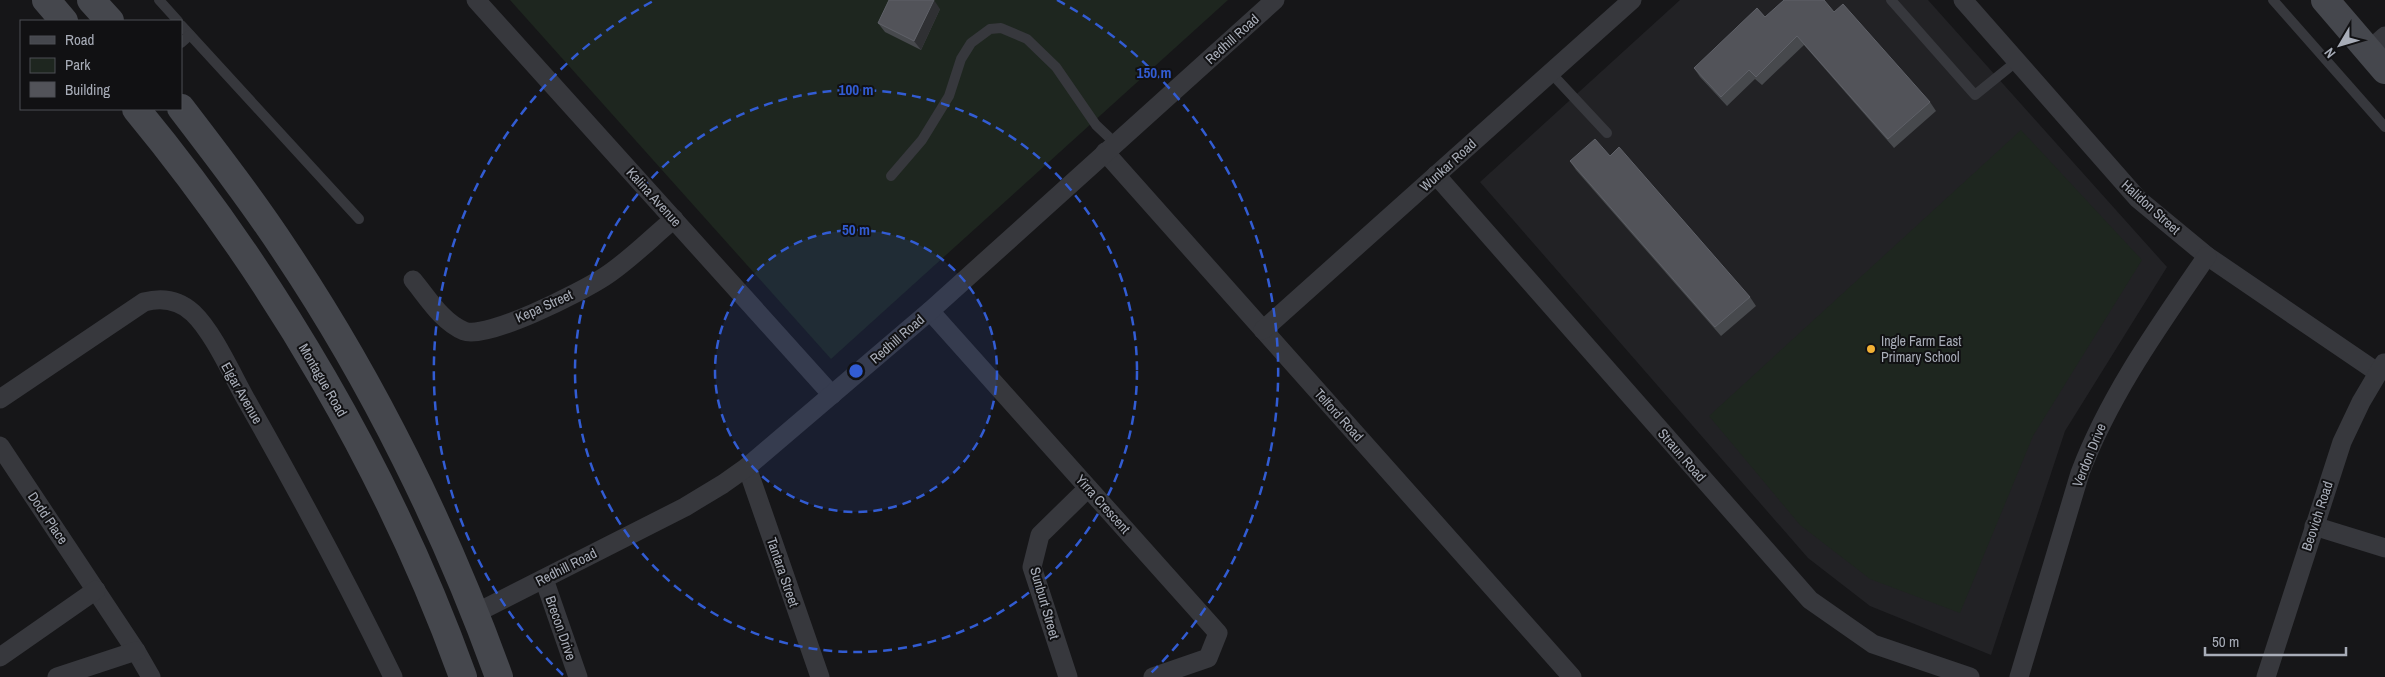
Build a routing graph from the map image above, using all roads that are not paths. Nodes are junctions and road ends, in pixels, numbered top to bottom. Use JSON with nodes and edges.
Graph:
{"nodes":[{"id":1,"x":46,"y":0,"type":"edge"},
{"id":2,"x":91,"y":0,"type":"edge"},
{"id":3,"x":159,"y":0,"type":"edge"},
{"id":4,"x":476,"y":0,"type":"edge"},
{"id":5,"x":1275,"y":0,"type":"edge"},
{"id":6,"x":1632,"y":0,"type":"edge"},
{"id":7,"x":1891,"y":0,"type":"edge"},
{"id":8,"x":1963,"y":0,"type":"edge"},
{"id":9,"x":2274,"y":0,"type":"edge"},
{"id":10,"x":2325,"y":0,"type":"edge"},
{"id":11,"x":63,"y":20,"type":"edge"},
{"id":12,"x":109,"y":20,"type":"edge"},
{"id":13,"x":177,"y":20,"type":"edge"},
{"id":14,"x":182,"y":26,"type":"edge"},
{"id":15,"x":190,"y":36,"type":"junction"},
{"id":16,"x":182,"y":42,"type":"edge"},
{"id":17,"x":2379,"y":52,"type":"edge"},
{"id":18,"x":2017,"y":61,"type":"junction"},
{"id":19,"x":1551,"y":73,"type":"junction"},
{"id":20,"x":182,"y":109,"type":"edge"},
{"id":21,"x":137,"y":110,"type":"edge"},
{"id":22,"x":2385,"y":127,"type":"edge"},
{"id":23,"x":1607,"y":133,"type":"dead end"},
{"id":24,"x":1110,"y":148,"type":"junction"},
{"id":25,"x":1436,"y":175,"type":"junction"},
{"id":26,"x":891,"y":176,"type":"dead end"},
{"id":27,"x":359,"y":219,"type":"dead end"},
{"id":28,"x":674,"y":219,"type":"junction"},
{"id":29,"x":2207,"y":256,"type":"junction"},
{"id":30,"x":413,"y":280,"type":"dead end"},
{"id":31,"x":930,"y":311,"type":"junction"},
{"id":32,"x":1263,"y":330,"type":"junction"},
{"id":33,"x":2381,"y":367,"type":"edge"},
{"id":34,"x":832,"y":394,"type":"junction"},
{"id":35,"x":0,"y":399,"type":"edge"},
{"id":36,"x":0,"y":446,"type":"edge"},
{"id":37,"x":747,"y":467,"type":"junction"},
{"id":38,"x":1088,"y":488,"type":"junction"},
{"id":39,"x":2314,"y":526,"type":"junction"},
{"id":40,"x":2385,"y":548,"type":"edge"},
{"id":41,"x":544,"y":578,"type":"junction"},
{"id":42,"x":96,"y":590,"type":"junction"},
{"id":43,"x":474,"y":614,"type":"junction"},
{"id":44,"x":444,"y":627,"type":"junction"},
{"id":45,"x":136,"y":651,"type":"junction"},
{"id":46,"x":0,"y":657,"type":"edge"},
{"id":47,"x":57,"y":677,"type":"edge"},
{"id":48,"x":151,"y":677,"type":"edge"},
{"id":49,"x":393,"y":677,"type":"edge"},
{"id":50,"x":463,"y":677,"type":"edge"},
{"id":51,"x":499,"y":677,"type":"edge"},
{"id":52,"x":578,"y":677,"type":"edge"},
{"id":53,"x":820,"y":677,"type":"edge"},
{"id":54,"x":1068,"y":677,"type":"edge"},
{"id":55,"x":1153,"y":677,"type":"edge"},
{"id":56,"x":1572,"y":677,"type":"edge"},
{"id":57,"x":1970,"y":677,"type":"edge"},
{"id":58,"x":2018,"y":677,"type":"edge"},
{"id":59,"x":2266,"y":677,"type":"edge"}],
"edges":[{"from":1,"to":11,"type":"main road"},
{"from":2,"to":12,"type":"main road"},
{"from":3,"to":13,"type":"lane"},
{"from":4,"to":28,"type":"street","name":"Kalina Avenue"},
{"from":5,"to":24,"type":"street","name":"Redhill Road"},
{"from":6,"to":19,"type":"street","name":"Wunkar Road"},
{"from":7,"to":18,"type":"lane"},
{"from":8,"to":18,"type":"street","name":"Halidon Street"},
{"from":9,"to":22,"type":"lane"},
{"from":10,"to":17,"type":"main road"},
{"from":14,"to":15,"type":"lane"},
{"from":15,"to":16,"type":"lane"},
{"from":15,"to":27,"type":"lane"},
{"from":18,"to":29,"type":"street","name":"Halidon Street"},
{"from":19,"to":23,"type":"lane"},
{"from":19,"to":25,"type":"street","name":"Wunkar Road"},
{"from":20,"to":43,"type":"main road"},
{"from":21,"to":44,"type":"main road","name":"Montague Road"},
{"from":24,"to":26,"type":"lane"},
{"from":24,"to":31,"type":"street","name":"Redhill Road"},
{"from":24,"to":32,"type":"street","name":"Telford Road"},
{"from":25,"to":32,"type":"street","name":"Wunkar Road"},
{"from":25,"to":57,"type":"street","name":"Straun Road"},
{"from":28,"to":30,"type":"street","name":"Kepa Street"},
{"from":28,"to":34,"type":"street","name":"Kalina Avenue"},
{"from":29,"to":33,"type":"street","name":"Halidon Street"},
{"from":29,"to":58,"type":"street","name":"Verdon Drive"},
{"from":31,"to":34,"type":"street","name":"Redhill Road"},
{"from":31,"to":38,"type":"street","name":"Yirra Crescent"},
{"from":32,"to":56,"type":"street","name":"Telford Road"},
{"from":33,"to":39,"type":"street","name":"Beovich Road"},
{"from":34,"to":37,"type":"street","name":"Redhill Road"},
{"from":35,"to":49,"type":"street","name":"Elgar Avenue"},
{"from":36,"to":42,"type":"street","name":"Dodd Place"},
{"from":37,"to":41,"type":"street","name":"Redhill Road"},
{"from":37,"to":53,"type":"street","name":"Tantara Street"},
{"from":38,"to":54,"type":"street","name":"Sunburt Street"},
{"from":38,"to":55,"type":"street","name":"Yirra Crescent"},
{"from":39,"to":40,"type":"street"},
{"from":39,"to":59,"type":"street","name":"Beovich Road"},
{"from":41,"to":43,"type":"street","name":"Redhill Road"},
{"from":41,"to":52,"type":"street","name":"Brecon Drive"},
{"from":42,"to":45,"type":"street","name":"Dodd Place"},
{"from":42,"to":46,"type":"street"},
{"from":43,"to":44,"type":"main road"},
{"from":43,"to":51,"type":"main road"},
{"from":44,"to":50,"type":"main road","name":"Montague Road"},
{"from":45,"to":47,"type":"street"},
{"from":45,"to":48,"type":"street","name":"Dodd Place"}]}
